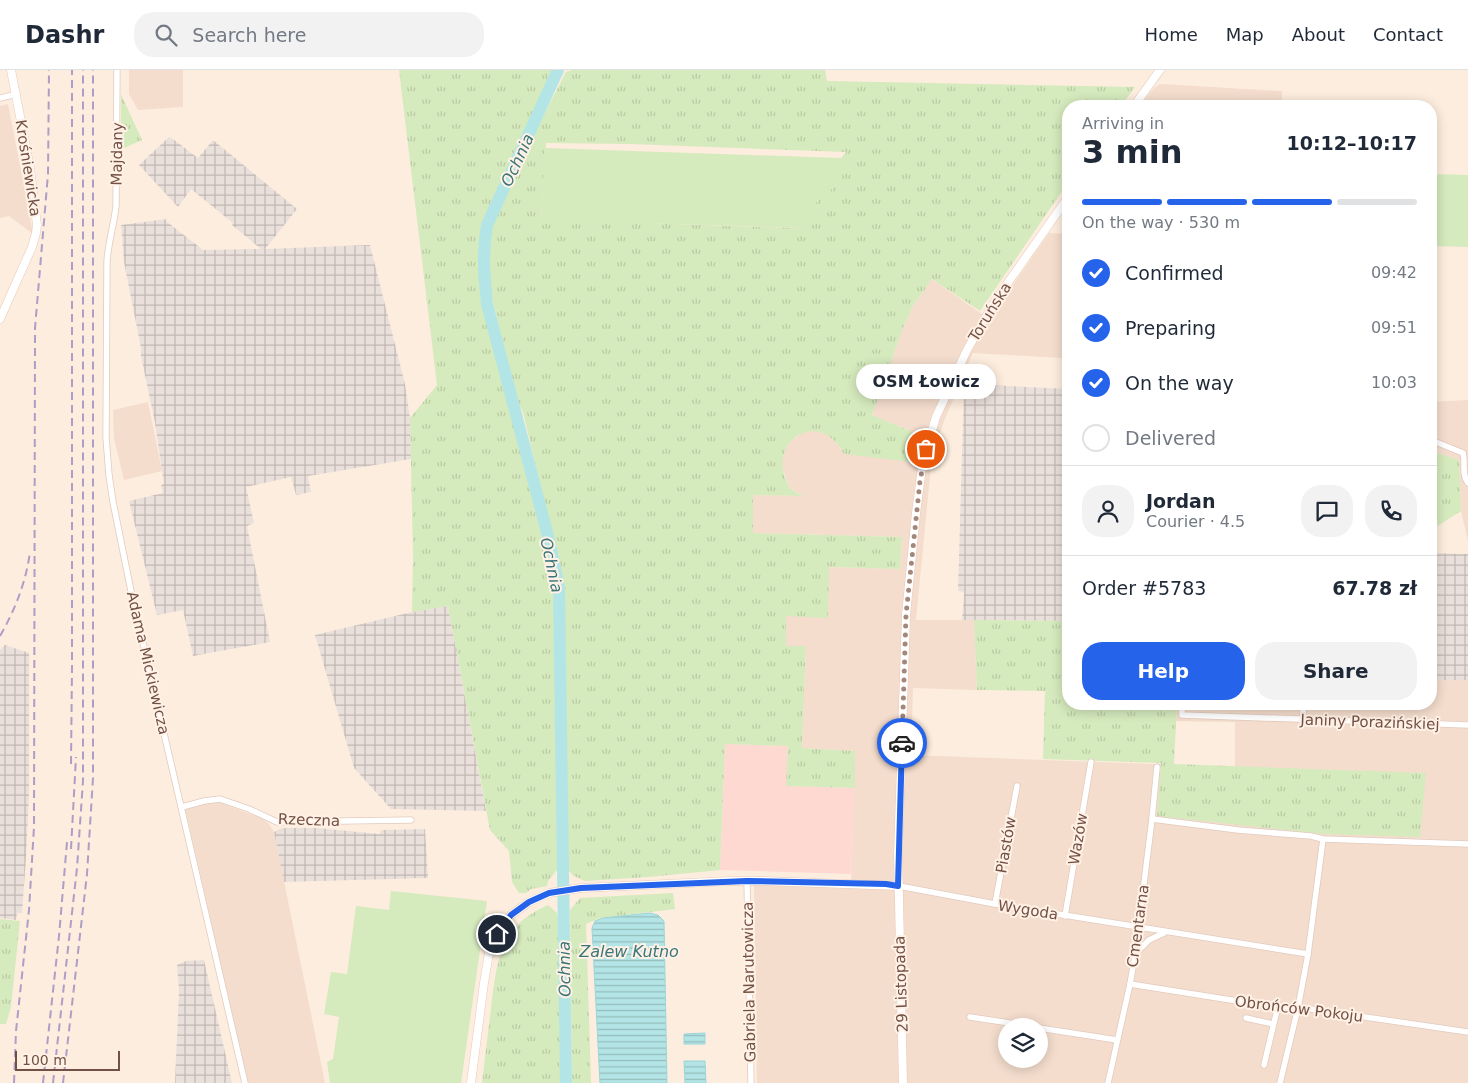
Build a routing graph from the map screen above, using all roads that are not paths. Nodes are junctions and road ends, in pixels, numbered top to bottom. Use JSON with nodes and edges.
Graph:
{"nodes":[{"id":1,"x":11,"y":70,"type":"edge"},
{"id":2,"x":117,"y":70,"type":"edge"},
{"id":3,"x":1160,"y":70,"type":"edge"},
{"id":4,"x":17,"y":94,"type":"junction"},
{"id":5,"x":0,"y":98,"type":"edge"},
{"id":6,"x":1138,"y":100,"type":"edge"},
{"id":7,"x":1062,"y":206,"type":"edge"},
{"id":8,"x":110,"y":236,"type":"joint"},
{"id":9,"x":0,"y":319,"type":"edge"},
{"id":10,"x":1437,"y":442,"type":"edge"},
{"id":11,"x":1468,"y":483,"type":"edge"},
{"id":12,"x":1182,"y":710,"type":"edge"},
{"id":13,"x":1303,"y":710,"type":"edge"},
{"id":14,"x":1303,"y":720,"type":"junction"},
{"id":15,"x":1468,"y":725,"type":"edge"},
{"id":16,"x":1091,"y":762,"type":"dead end"},
{"id":17,"x":1157,"y":767,"type":"dead end"},
{"id":18,"x":1017,"y":786,"type":"dead end"},
{"id":19,"x":182,"y":807,"type":"junction"},
{"id":20,"x":1152,"y":819,"type":"junction"},
{"id":21,"x":410,"y":820,"type":"dead end"},
{"id":22,"x":1324,"y":840,"type":"junction"},
{"id":23,"x":1468,"y":844,"type":"edge"},
{"id":24,"x":747,"y":881,"type":"junction"},
{"id":25,"x":898,"y":886,"type":"junction"},
{"id":26,"x":996,"y":904,"type":"junction"},
{"id":27,"x":1064,"y":916,"type":"junction"},
{"id":28,"x":1140,"y":928,"type":"junction"},
{"id":29,"x":1166,"y":932,"type":"junction"},
{"id":30,"x":1136,"y":953,"type":"junction"},
{"id":31,"x":1308,"y":954,"type":"junction"},
{"id":32,"x":1130,"y":984,"type":"junction"},
{"id":33,"x":1278,"y":1006,"type":"junction"},
{"id":34,"x":1298,"y":1008,"type":"junction"},
{"id":35,"x":970,"y":1017,"type":"dead end"},
{"id":36,"x":1246,"y":1018,"type":"dead end"},
{"id":37,"x":998,"y":1021,"type":"edge"},
{"id":38,"x":1273,"y":1024,"type":"junction"},
{"id":39,"x":1048,"y":1029,"type":"edge"},
{"id":40,"x":1468,"y":1032,"type":"edge"},
{"id":41,"x":1117,"y":1040,"type":"junction"},
{"id":42,"x":1264,"y":1065,"type":"dead end"},
{"id":43,"x":245,"y":1083,"type":"edge"},
{"id":44,"x":471,"y":1083,"type":"edge"},
{"id":45,"x":751,"y":1083,"type":"edge"},
{"id":46,"x":903,"y":1083,"type":"edge"},
{"id":47,"x":1108,"y":1083,"type":"edge"},
{"id":48,"x":1280,"y":1083,"type":"edge"}],
"edges":[{"from":1,"to":4,"type":"street","name":"Krośniewicka"},
{"from":2,"to":8,"type":"street","name":"Majdany"},
{"from":3,"to":6,"type":"street"},
{"from":4,"to":5,"type":"street"},
{"from":4,"to":9,"type":"street","name":"Krośniewicka"},
{"from":7,"to":25,"type":"street","name":"Toruńska"},
{"from":8,"to":19,"type":"street","name":"Adama Mickiewicza"},
{"from":10,"to":11,"type":"street"},
{"from":12,"to":14,"type":"street","name":"Janiny Porazińskiej"},
{"from":13,"to":14,"type":"street"},
{"from":14,"to":15,"type":"street","name":"Janiny Porazińskiej"},
{"from":16,"to":27,"type":"street","name":"Wazów"},
{"from":17,"to":20,"type":"street","name":"Cmentarna"},
{"from":18,"to":26,"type":"street","name":"Piastów"},
{"from":19,"to":21,"type":"street","name":"Rzeczna"},
{"from":19,"to":43,"type":"street","name":"Adama Mickiewicza"},
{"from":20,"to":22,"type":"street"},
{"from":20,"to":28,"type":"street","name":"Cmentarna"},
{"from":22,"to":23,"type":"street"},
{"from":22,"to":31,"type":"street"},
{"from":24,"to":25,"type":"street","name":"Wygoda"},
{"from":24,"to":44,"type":"street","name":"Wygoda"},
{"from":24,"to":45,"type":"street","name":"Gabriela Narutowicza"},
{"from":25,"to":26,"type":"street","name":"Wygoda"},
{"from":25,"to":46,"type":"street","name":"29 Listopada"},
{"from":26,"to":27,"type":"street","name":"Wygoda"},
{"from":27,"to":28,"type":"street","name":"Wygoda"},
{"from":28,"to":29,"type":"street","name":"Wygoda"},
{"from":28,"to":30,"type":"street","name":"Cmentarna"},
{"from":29,"to":30,"type":"street"},
{"from":29,"to":31,"type":"street","name":"Wygoda"},
{"from":30,"to":32,"type":"street","name":"Cmentarna"},
{"from":31,"to":34,"type":"street"},
{"from":32,"to":33,"type":"street","name":"Obrońców Pokoju"},
{"from":32,"to":41,"type":"street","name":"Cmentarna"},
{"from":33,"to":34,"type":"street","name":"Obrońców Pokoju"},
{"from":33,"to":38,"type":"street"},
{"from":34,"to":40,"type":"street","name":"Obrońców Pokoju"},
{"from":34,"to":48,"type":"street"},
{"from":35,"to":37,"type":"street"},
{"from":36,"to":38,"type":"street"},
{"from":38,"to":42,"type":"street"},
{"from":39,"to":41,"type":"street"},
{"from":41,"to":47,"type":"street","name":"Cmentarna"}]}
